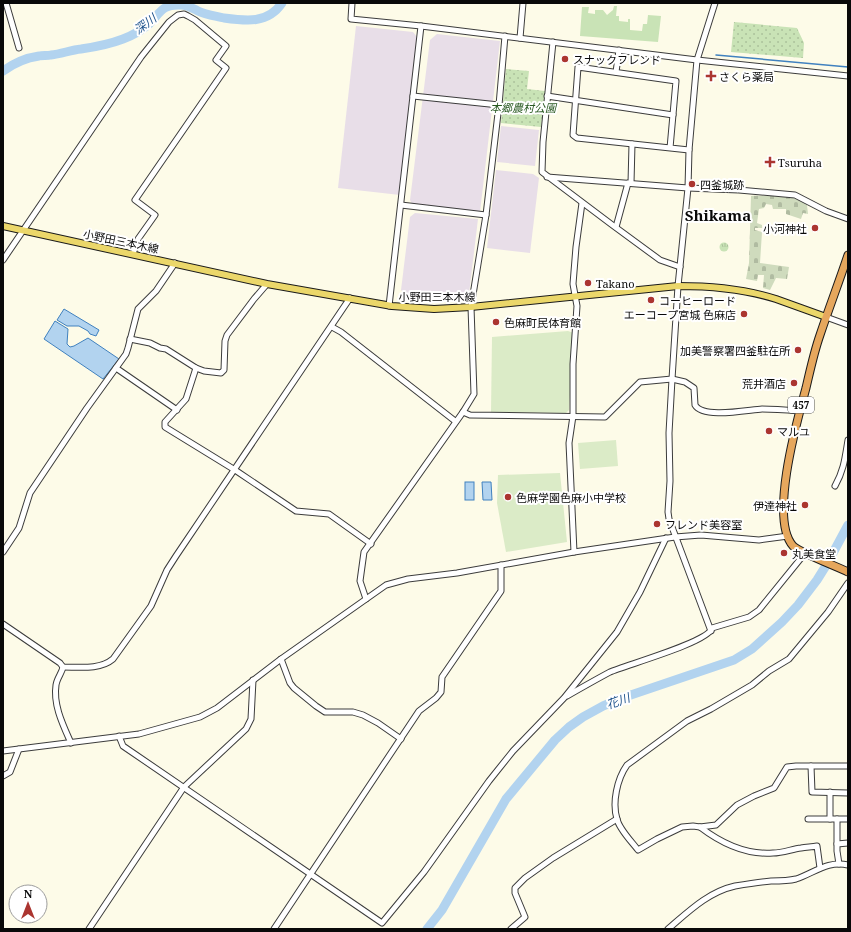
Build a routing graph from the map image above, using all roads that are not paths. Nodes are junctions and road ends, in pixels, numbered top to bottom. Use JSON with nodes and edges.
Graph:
{"nodes":[{"id":1,"x":6,"y":3,"type":"edge"},
{"id":2,"x":352,"y":3,"type":"edge"},
{"id":3,"x":523,"y":3,"type":"edge"},
{"id":4,"x":715,"y":3,"type":"edge"},
{"id":5,"x":421,"y":26,"type":"junction"},
{"id":6,"x":505,"y":36,"type":"junction"},
{"id":7,"x":520,"y":38,"type":"junction"},
{"id":8,"x":553,"y":42,"type":"junction"},
{"id":9,"x":19,"y":48,"type":"dead end"},
{"id":10,"x":619,"y":50,"type":"junction"},
{"id":11,"x":697,"y":60,"type":"junction"},
{"id":12,"x":616,"y":72,"type":"junction"},
{"id":13,"x":848,"y":76,"type":"edge"},
{"id":14,"x":413,"y":96,"type":"junction"},
{"id":15,"x":548,"y":96,"type":"junction"},
{"id":16,"x":575,"y":100,"type":"junction"},
{"id":17,"x":499,"y":104,"type":"junction"},
{"id":18,"x":673,"y":115,"type":"junction"},
{"id":19,"x":632,"y":144,"type":"junction"},
{"id":20,"x":670,"y":148,"type":"junction"},
{"id":21,"x":689,"y":150,"type":"junction"},
{"id":22,"x":547,"y":176,"type":"junction"},
{"id":23,"x":629,"y":183,"type":"junction"},
{"id":24,"x":688,"y":188,"type":"junction"},
{"id":25,"x":582,"y":203,"type":"junction"},
{"id":26,"x":401,"y":205,"type":"junction"},
{"id":27,"x":486,"y":215,"type":"junction"},
{"id":28,"x":848,"y":219,"type":"edge"},
{"id":29,"x":3,"y":226,"type":"edge"},
{"id":30,"x":616,"y":227,"type":"junction"},
{"id":31,"x":23,"y":230,"type":"junction"},
{"id":32,"x":133,"y":254,"type":"junction"},
{"id":33,"x":848,"y":255,"type":"edge"},
{"id":34,"x":3,"y":260,"type":"edge"},
{"id":35,"x":175,"y":263,"type":"junction"},
{"id":36,"x":680,"y":267,"type":"junction"},
{"id":37,"x":268,"y":284,"type":"junction"},
{"id":38,"x":678,"y":286,"type":"junction"},
{"id":39,"x":575,"y":297,"type":"junction"},
{"id":40,"x":350,"y":298,"type":"junction"},
{"id":41,"x":389,"y":306,"type":"junction"},
{"id":42,"x":471,"y":307,"type":"junction"},
{"id":43,"x":826,"y":317,"type":"junction"},
{"id":44,"x":848,"y":325,"type":"edge"},
{"id":45,"x":332,"y":327,"type":"junction"},
{"id":46,"x":130,"y":339,"type":"junction"},
{"id":47,"x":116,"y":368,"type":"junction"},
{"id":48,"x":196,"y":368,"type":"junction"},
{"id":49,"x":672,"y":379,"type":"junction"},
{"id":50,"x":177,"y":410,"type":"junction"},
{"id":51,"x":800,"y":411,"type":"junction"},
{"id":52,"x":463,"y":412,"type":"junction"},
{"id":53,"x":573,"y":416,"type":"junction"},
{"id":54,"x":455,"y":421,"type":"junction"},
{"id":55,"x":848,"y":440,"type":"edge"},
{"id":56,"x":235,"y":470,"type":"junction"},
{"id":57,"x":835,"y":486,"type":"dead end"},
{"id":58,"x":788,"y":536,"type":"junction"},
{"id":59,"x":675,"y":537,"type":"junction"},
{"id":60,"x":666,"y":538,"type":"junction"},
{"id":61,"x":371,"y":544,"type":"junction"},
{"id":62,"x":3,"y":552,"type":"edge"},
{"id":63,"x":574,"y":552,"type":"junction"},
{"id":64,"x":806,"y":552,"type":"junction"},
{"id":65,"x":501,"y":565,"type":"junction"},
{"id":66,"x":848,"y":572,"type":"edge"},
{"id":67,"x":848,"y":583,"type":"edge"},
{"id":68,"x":366,"y":599,"type":"junction"},
{"id":69,"x":3,"y":624,"type":"edge"},
{"id":70,"x":711,"y":631,"type":"junction"},
{"id":71,"x":281,"y":659,"type":"junction"},
{"id":72,"x":63,"y":667,"type":"junction"},
{"id":73,"x":254,"y":680,"type":"junction"},
{"id":74,"x":564,"y":698,"type":"junction"},
{"id":75,"x":119,"y":736,"type":"junction"},
{"id":76,"x":401,"y":739,"type":"junction"},
{"id":77,"x":71,"y":743,"type":"junction"},
{"id":78,"x":20,"y":749,"type":"junction"},
{"id":79,"x":3,"y":751,"type":"edge"},
{"id":80,"x":811,"y":766,"type":"junction"},
{"id":81,"x":848,"y":766,"type":"edge"},
{"id":82,"x":3,"y":776,"type":"edge"},
{"id":83,"x":184,"y":787,"type":"junction"},
{"id":84,"x":830,"y":792,"type":"junction"},
{"id":85,"x":848,"y":793,"type":"edge"},
{"id":86,"x":848,"y":818,"type":"edge"},
{"id":87,"x":617,"y":819,"type":"junction"},
{"id":88,"x":808,"y":819,"type":"dead end"},
{"id":89,"x":830,"y":819,"type":"junction"},
{"id":90,"x":837,"y":819,"type":"junction"},
{"id":91,"x":700,"y":828,"type":"junction"},
{"id":92,"x":848,"y":843,"type":"edge"},
{"id":93,"x":837,"y":844,"type":"junction"},
{"id":94,"x":840,"y":864,"type":"junction"},
{"id":95,"x":848,"y":865,"type":"edge"},
{"id":96,"x":820,"y":868,"type":"junction"},
{"id":97,"x":311,"y":874,"type":"junction"},
{"id":98,"x":89,"y":929,"type":"edge"},
{"id":99,"x":274,"y":929,"type":"edge"},
{"id":100,"x":511,"y":929,"type":"edge"},
{"id":101,"x":668,"y":929,"type":"edge"}],
"edges":[{"from":1,"to":9,"type":"street"},
{"from":2,"to":5,"type":"street"},
{"from":3,"to":7,"type":"street"},
{"from":4,"to":11,"type":"street"},
{"from":5,"to":6,"type":"street"},
{"from":5,"to":14,"type":"street"},
{"from":6,"to":7,"type":"street"},
{"from":6,"to":17,"type":"street"},
{"from":7,"to":8,"type":"street"},
{"from":8,"to":10,"type":"street"},
{"from":8,"to":15,"type":"street"},
{"from":10,"to":11,"type":"street"},
{"from":10,"to":12,"type":"street"},
{"from":11,"to":13,"type":"street"},
{"from":11,"to":21,"type":"street"},
{"from":12,"to":16,"type":"street"},
{"from":12,"to":18,"type":"street"},
{"from":14,"to":17,"type":"street"},
{"from":14,"to":26,"type":"street"},
{"from":15,"to":16,"type":"street"},
{"from":15,"to":22,"type":"street"},
{"from":16,"to":18,"type":"street"},
{"from":16,"to":19,"type":"street"},
{"from":17,"to":27,"type":"street"},
{"from":18,"to":20,"type":"street"},
{"from":19,"to":20,"type":"street"},
{"from":19,"to":23,"type":"street"},
{"from":20,"to":21,"type":"street"},
{"from":21,"to":24,"type":"street"},
{"from":22,"to":23,"type":"street"},
{"from":22,"to":25,"type":"street"},
{"from":23,"to":24,"type":"street"},
{"from":23,"to":30,"type":"street"},
{"from":24,"to":28,"type":"street"},
{"from":24,"to":36,"type":"street"},
{"from":25,"to":30,"type":"street"},
{"from":25,"to":39,"type":"street"},
{"from":26,"to":27,"type":"street"},
{"from":26,"to":41,"type":"street"},
{"from":27,"to":42,"type":"street"},
{"from":29,"to":31,"type":"main road","name":"小野田三本木線"},
{"from":30,"to":36,"type":"street"},
{"from":31,"to":32,"type":"main road","name":"小野田三本木線"},
{"from":31,"to":32,"type":"street"},
{"from":31,"to":34,"type":"street"},
{"from":32,"to":35,"type":"main road","name":"小野田三本木線"},
{"from":33,"to":43,"type":"highway","number":"457"},
{"from":35,"to":37,"type":"main road","name":"小野田三本木線"},
{"from":35,"to":46,"type":"street"},
{"from":36,"to":38,"type":"street"},
{"from":37,"to":40,"type":"main road","name":"小野田三本木線"},
{"from":37,"to":48,"type":"street"},
{"from":38,"to":39,"type":"main road","name":"小野田三本木線"},
{"from":38,"to":43,"type":"main road","name":"小野田三本木線"},
{"from":38,"to":49,"type":"street"},
{"from":39,"to":42,"type":"main road","name":"小野田三本木線"},
{"from":39,"to":53,"type":"street"},
{"from":40,"to":41,"type":"main road","name":"小野田三本木線"},
{"from":40,"to":45,"type":"street"},
{"from":41,"to":42,"type":"main road","name":"小野田三本木線"},
{"from":42,"to":52,"type":"street"},
{"from":43,"to":44,"type":"street"},
{"from":43,"to":51,"type":"highway","number":"457"},
{"from":45,"to":54,"type":"street"},
{"from":45,"to":56,"type":"street"},
{"from":46,"to":47,"type":"street"},
{"from":46,"to":48,"type":"street"},
{"from":47,"to":50,"type":"street"},
{"from":47,"to":62,"type":"street"},
{"from":48,"to":50,"type":"street"},
{"from":49,"to":51,"type":"street"},
{"from":49,"to":53,"type":"street"},
{"from":49,"to":59,"type":"street"},
{"from":50,"to":56,"type":"street"},
{"from":51,"to":58,"type":"highway","number":"457"},
{"from":52,"to":53,"type":"street"},
{"from":52,"to":54,"type":"street"},
{"from":53,"to":63,"type":"street"},
{"from":54,"to":61,"type":"street"},
{"from":55,"to":57,"type":"street"},
{"from":56,"to":61,"type":"street"},
{"from":56,"to":72,"type":"street"},
{"from":58,"to":59,"type":"street"},
{"from":58,"to":64,"type":"highway"},
{"from":59,"to":60,"type":"street"},
{"from":59,"to":70,"type":"street"},
{"from":60,"to":63,"type":"street"},
{"from":60,"to":74,"type":"street"},
{"from":61,"to":68,"type":"street"},
{"from":63,"to":65,"type":"street"},
{"from":64,"to":66,"type":"highway"},
{"from":64,"to":70,"type":"street"},
{"from":65,"to":68,"type":"street"},
{"from":65,"to":76,"type":"street"},
{"from":67,"to":87,"type":"street"},
{"from":68,"to":71,"type":"street"},
{"from":69,"to":72,"type":"street"},
{"from":70,"to":74,"type":"street"},
{"from":71,"to":73,"type":"street"},
{"from":71,"to":76,"type":"street"},
{"from":72,"to":77,"type":"street"},
{"from":73,"to":75,"type":"street"},
{"from":73,"to":83,"type":"street"},
{"from":74,"to":97,"type":"street"},
{"from":75,"to":77,"type":"street"},
{"from":75,"to":83,"type":"street"},
{"from":76,"to":97,"type":"street"},
{"from":77,"to":78,"type":"street"},
{"from":78,"to":79,"type":"street"},
{"from":78,"to":82,"type":"street"},
{"from":80,"to":81,"type":"street"},
{"from":80,"to":84,"type":"street"},
{"from":80,"to":91,"type":"street"},
{"from":83,"to":97,"type":"street"},
{"from":83,"to":98,"type":"street"},
{"from":84,"to":85,"type":"street"},
{"from":84,"to":89,"type":"street"},
{"from":86,"to":90,"type":"street"},
{"from":87,"to":91,"type":"street"},
{"from":87,"to":100,"type":"street"},
{"from":88,"to":89,"type":"street"},
{"from":89,"to":90,"type":"street"},
{"from":90,"to":93,"type":"street"},
{"from":91,"to":96,"type":"street"},
{"from":92,"to":93,"type":"street"},
{"from":93,"to":94,"type":"street"},
{"from":94,"to":95,"type":"street"},
{"from":94,"to":96,"type":"street"},
{"from":96,"to":101,"type":"street"},
{"from":97,"to":99,"type":"street"}]}
